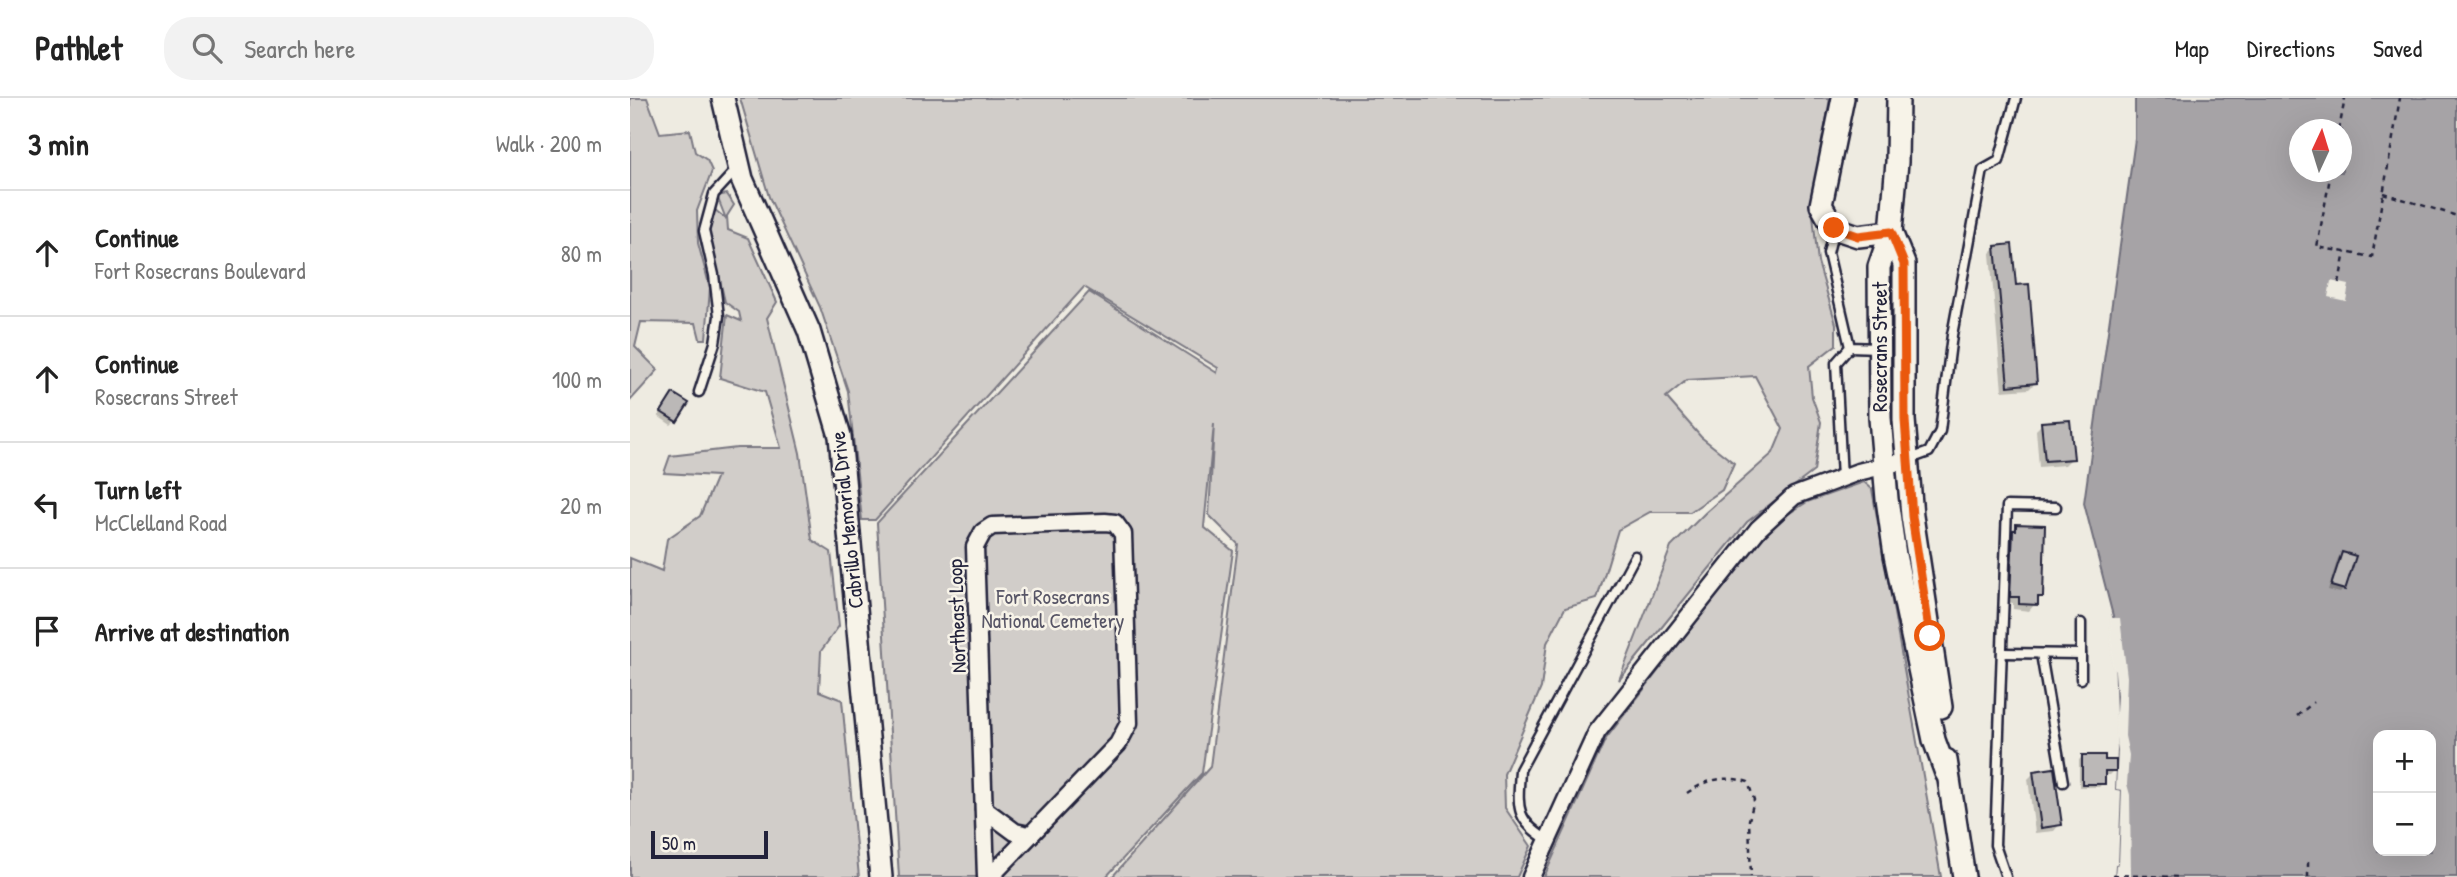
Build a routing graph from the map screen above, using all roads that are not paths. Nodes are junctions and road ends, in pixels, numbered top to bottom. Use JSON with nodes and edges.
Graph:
{"nodes":[{"id":1,"x":723,"y":98,"type":"edge"},
{"id":2,"x":1843,"y":98,"type":"edge"},
{"id":3,"x":1898,"y":98,"type":"edge"},
{"id":4,"x":2016,"y":98,"type":"edge"},
{"id":5,"x":739,"y":167,"type":"junction"},
{"id":6,"x":1834,"y":228,"type":"junction"},
{"id":7,"x":1891,"y":232,"type":"junction"},
{"id":8,"x":1850,"y":347,"type":"junction"},
{"id":9,"x":1878,"y":348,"type":"junction"},
{"id":10,"x":699,"y":392,"type":"dead end"},
{"id":11,"x":1908,"y":460,"type":"junction"},
{"id":12,"x":1884,"y":465,"type":"junction"},
{"id":13,"x":1842,"y":478,"type":"junction"},
{"id":14,"x":2056,"y":506,"type":"dead end"},
{"id":15,"x":1635,"y":556,"type":"dead end"},
{"id":16,"x":2081,"y":623,"type":"dead end"},
{"id":17,"x":2002,"y":653,"type":"junction"},
{"id":18,"x":2041,"y":654,"type":"junction"},
{"id":19,"x":2081,"y":654,"type":"junction"},
{"id":20,"x":2081,"y":679,"type":"dead end"},
{"id":21,"x":1946,"y":773,"type":"junction"},
{"id":22,"x":2063,"y":782,"type":"dead end"},
{"id":23,"x":984,"y":809,"type":"junction"},
{"id":24,"x":1032,"y":832,"type":"junction"},
{"id":25,"x":1548,"y":840,"type":"junction"},
{"id":26,"x":881,"y":877,"type":"edge"},
{"id":27,"x":988,"y":877,"type":"edge"},
{"id":28,"x":1531,"y":877,"type":"edge"},
{"id":29,"x":1964,"y":877,"type":"edge"},
{"id":30,"x":2006,"y":877,"type":"edge"}],
"edges":[{"from":1,"to":5,"type":"street","name":"Cabrillo Memorial Drive"},
{"from":2,"to":6,"type":"street"},
{"from":3,"to":7,"type":"street","name":"Rosecrans Street"},
{"from":4,"to":11,"type":"lane"},
{"from":5,"to":10,"type":"lane"},
{"from":5,"to":26,"type":"street","name":"Cabrillo Memorial Drive"},
{"from":6,"to":7,"type":"street"},
{"from":6,"to":8,"type":"lane"},
{"from":7,"to":9,"type":"street","name":"Rosecrans Street"},
{"from":7,"to":11,"type":"street","name":"Rosecrans Street"},
{"from":8,"to":9,"type":"lane"},
{"from":8,"to":13,"type":"lane"},
{"from":9,"to":12,"type":"street","name":"Rosecrans Street"},
{"from":11,"to":12,"type":"street"},
{"from":11,"to":21,"type":"street","name":"Rosecrans Street"},
{"from":12,"to":13,"type":"street"},
{"from":12,"to":21,"type":"street","name":"Rosecrans Street"},
{"from":13,"to":25,"type":"street"},
{"from":14,"to":17,"type":"lane"},
{"from":15,"to":25,"type":"lane"},
{"from":16,"to":19,"type":"lane"},
{"from":17,"to":18,"type":"lane"},
{"from":17,"to":30,"type":"lane"},
{"from":18,"to":19,"type":"lane"},
{"from":18,"to":22,"type":"lane"},
{"from":19,"to":20,"type":"lane"},
{"from":21,"to":29,"type":"street"},
{"from":23,"to":24,"type":"street"},
{"from":23,"to":24,"type":"street","name":"Northeast Loop"},
{"from":23,"to":27,"type":"street","name":"Northeast Loop"},
{"from":24,"to":27,"type":"street","name":"Northeast Loop"},
{"from":25,"to":28,"type":"street"}]}
